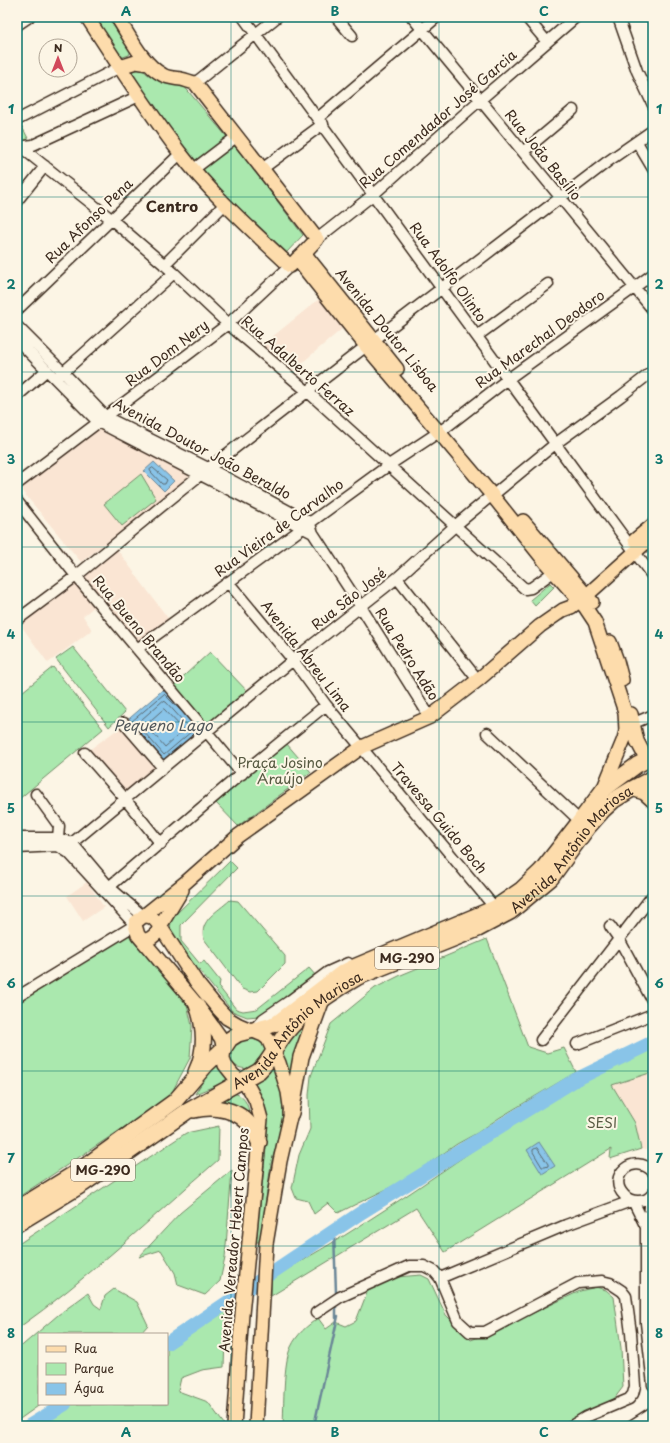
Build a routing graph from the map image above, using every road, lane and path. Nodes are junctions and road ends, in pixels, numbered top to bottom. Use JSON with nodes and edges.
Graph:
{"nodes":[{"id":1,"x":29,"y":17,"type":"edge"},
{"id":2,"x":87,"y":17,"type":"edge"},
{"id":3,"x":117,"y":17,"type":"edge"},
{"id":4,"x":243,"y":17,"type":"edge"},
{"id":5,"x":277,"y":17,"type":"edge"},
{"id":6,"x":336,"y":17,"type":"edge"},
{"id":7,"x":412,"y":17,"type":"edge"},
{"id":8,"x":437,"y":17,"type":"edge"},
{"id":9,"x":526,"y":17,"type":"edge"},
{"id":10,"x":576,"y":17,"type":"edge"},
{"id":11,"x":618,"y":17,"type":"edge"},
{"id":12,"x":17,"y":25,"type":"edge"},
{"id":13,"x":422,"y":29,"type":"junction"},
{"id":14,"x":256,"y":35,"type":"junction"},
{"id":15,"x":352,"y":36,"type":"dead end"},
{"id":16,"x":547,"y":42,"type":"junction"},
{"id":17,"x":137,"y":48,"type":"junction"},
{"id":18,"x":118,"y":64,"type":"junction"},
{"id":19,"x":149,"y":64,"type":"junction"},
{"id":20,"x":195,"y":83,"type":"junction"},
{"id":21,"x":139,"y":96,"type":"junction"},
{"id":22,"x":480,"y":100,"type":"junction"},
{"id":23,"x":653,"y":104,"type":"edge"},
{"id":24,"x":573,"y":110,"type":"dead end"},
{"id":25,"x":17,"y":120,"type":"edge"},
{"id":26,"x":320,"y":121,"type":"junction"},
{"id":27,"x":653,"y":130,"type":"edge"},
{"id":28,"x":236,"y":137,"type":"junction"},
{"id":29,"x":637,"y":142,"type":"junction"},
{"id":30,"x":18,"y":146,"type":"edge"},
{"id":31,"x":523,"y":152,"type":"junction"},
{"id":32,"x":180,"y":154,"type":"junction"},
{"id":33,"x":45,"y":166,"type":"junction"},
{"id":34,"x":194,"y":169,"type":"junction"},
{"id":35,"x":262,"y":169,"type":"junction"},
{"id":36,"x":653,"y":169,"type":"edge"},
{"id":37,"x":374,"y":194,"type":"junction"},
{"id":38,"x":560,"y":198,"type":"junction"},
{"id":39,"x":17,"y":201,"type":"edge"},
{"id":40,"x":225,"y":204,"type":"junction"},
{"id":41,"x":110,"y":219,"type":"junction"},
{"id":42,"x":317,"y":239,"type":"junction"},
{"id":43,"x":297,"y":260,"type":"junction"},
{"id":44,"x":164,"y":265,"type":"junction"},
{"id":45,"x":174,"y":273,"type":"junction"},
{"id":46,"x":653,"y":274,"type":"edge"},
{"id":47,"x":548,"y":284,"type":"dead end"},
{"id":48,"x":634,"y":287,"type":"junction"},
{"id":49,"x":442,"y":288,"type":"junction"},
{"id":50,"x":17,"y":310,"type":"edge"},
{"id":51,"x":653,"y":310,"type":"edge"},
{"id":52,"x":228,"y":324,"type":"junction"},
{"id":53,"x":17,"y":326,"type":"edge"},
{"id":54,"x":477,"y":336,"type":"junction"},
{"id":55,"x":17,"y":340,"type":"edge"},
{"id":56,"x":370,"y":343,"type":"junction"},
{"id":57,"x":47,"y":370,"type":"junction"},
{"id":58,"x":653,"y":371,"type":"edge"},
{"id":59,"x":64,"y":373,"type":"junction"},
{"id":60,"x":508,"y":379,"type":"junction"},
{"id":61,"x":56,"y":380,"type":"junction"},
{"id":62,"x":308,"y":392,"type":"junction"},
{"id":63,"x":17,"y":396,"type":"edge"},
{"id":64,"x":102,"y":420,"type":"junction"},
{"id":65,"x":442,"y":430,"type":"junction"},
{"id":66,"x":555,"y":444,"type":"junction"},
{"id":67,"x":389,"y":466,"type":"junction"},
{"id":68,"x":210,"y":469,"type":"junction"},
{"id":69,"x":200,"y":475,"type":"junction"},
{"id":70,"x":17,"y":484,"type":"edge"},
{"id":71,"x":495,"y":493,"type":"junction"},
{"id":72,"x":259,"y":500,"type":"junction"},
{"id":73,"x":17,"y":501,"type":"edge"},
{"id":74,"x":456,"y":525,"type":"junction"},
{"id":75,"x":653,"y":525,"type":"edge"},
{"id":76,"x":309,"y":528,"type":"junction"},
{"id":77,"x":653,"y":536,"type":"edge"},
{"id":78,"x":632,"y":549,"type":"junction"},
{"id":79,"x":558,"y":569,"type":"junction"},
{"id":80,"x":76,"y":576,"type":"junction"},
{"id":81,"x":653,"y":577,"type":"edge"},
{"id":82,"x":397,"y":578,"type":"junction"},
{"id":83,"x":228,"y":582,"type":"junction"},
{"id":84,"x":580,"y":594,"type":"junction"},
{"id":85,"x":361,"y":606,"type":"junction"},
{"id":86,"x":17,"y":620,"type":"edge"},
{"id":87,"x":137,"y":649,"type":"junction"},
{"id":88,"x":293,"y":660,"type":"junction"},
{"id":89,"x":478,"y":680,"type":"junction"},
{"id":90,"x":326,"y":705,"type":"junction"},
{"id":91,"x":653,"y":715,"type":"edge"},
{"id":92,"x":430,"y":717,"type":"junction"},
{"id":93,"x":124,"y":723,"type":"dead end"},
{"id":94,"x":630,"y":723,"type":"junction"},
{"id":95,"x":206,"y":732,"type":"junction"},
{"id":96,"x":486,"y":733,"type":"dead end"},
{"id":97,"x":362,"y":747,"type":"junction"},
{"id":98,"x":85,"y":753,"type":"dead end"},
{"id":99,"x":646,"y":760,"type":"edge"},
{"id":100,"x":163,"y":768,"type":"junction"},
{"id":101,"x":242,"y":774,"type":"junction"},
{"id":102,"x":650,"y":779,"type":"edge"},
{"id":103,"x":632,"y":789,"type":"junction"},
{"id":104,"x":602,"y":790,"type":"junction"},
{"id":105,"x":36,"y":794,"type":"dead end"},
{"id":106,"x":125,"y":799,"type":"junction"},
{"id":107,"x":653,"y":801,"type":"edge"},
{"id":108,"x":580,"y":821,"type":"junction"},
{"id":109,"x":17,"y":838,"type":"edge"},
{"id":110,"x":58,"y":838,"type":"junction"},
{"id":111,"x":72,"y":843,"type":"junction"},
{"id":112,"x":160,"y":844,"type":"junction"},
{"id":113,"x":17,"y":848,"type":"edge"},
{"id":114,"x":541,"y":871,"type":"junction"},
{"id":115,"x":556,"y":872,"type":"junction"},
{"id":116,"x":186,"y":883,"type":"junction"},
{"id":117,"x":109,"y":887,"type":"junction"},
{"id":118,"x":653,"y":895,"type":"edge"},
{"id":119,"x":495,"y":908,"type":"junction"},
{"id":120,"x":139,"y":921,"type":"junction"},
{"id":121,"x":160,"y":926,"type":"junction"},
{"id":122,"x":610,"y":926,"type":"dead end"},
{"id":123,"x":619,"y":939,"type":"junction"},
{"id":124,"x":144,"y":941,"type":"junction"},
{"id":125,"x":17,"y":997,"type":"edge"},
{"id":126,"x":321,"y":1002,"type":"junction"},
{"id":127,"x":653,"y":1002,"type":"edge"},
{"id":128,"x":196,"y":1005,"type":"junction"},
{"id":129,"x":653,"y":1014,"type":"edge"},
{"id":130,"x":253,"y":1030,"type":"junction"},
{"id":131,"x":541,"y":1040,"type":"dead end"},
{"id":132,"x":577,"y":1044,"type":"dead end"},
{"id":133,"x":271,"y":1045,"type":"junction"},
{"id":134,"x":224,"y":1048,"type":"junction"},
{"id":135,"x":227,"y":1068,"type":"joint"},
{"id":136,"x":192,"y":1081,"type":"junction"},
{"id":137,"x":241,"y":1082,"type":"junction"},
{"id":138,"x":180,"y":1107,"type":"junction"},
{"id":139,"x":291,"y":1113,"type":"junction"},
{"id":140,"x":259,"y":1142,"type":"junction"},
{"id":141,"x":653,"y":1172,"type":"edge"},
{"id":142,"x":652,"y":1195,"type":"edge"},
{"id":143,"x":632,"y":1201,"type":"junction"},
{"id":144,"x":17,"y":1209,"type":"edge"},
{"id":145,"x":17,"y":1224,"type":"edge"},
{"id":146,"x":648,"y":1231,"type":"edge"},
{"id":147,"x":440,"y":1278,"type":"junction"},
{"id":148,"x":316,"y":1313,"type":"dead end"},
{"id":149,"x":649,"y":1323,"type":"edge"},
{"id":150,"x":635,"y":1382,"type":"junction"},
{"id":151,"x":653,"y":1386,"type":"edge"},
{"id":152,"x":653,"y":1412,"type":"edge"},
{"id":153,"x":234,"y":1426,"type":"edge"},
{"id":154,"x":256,"y":1426,"type":"edge"},
{"id":155,"x":571,"y":1426,"type":"edge"},
{"id":156,"x":631,"y":1426,"type":"edge"}],
"edges":[{"from":1,"to":12,"type":"street"},
{"from":2,"to":18,"type":"main road","name":"Avenida Doutor Lisboa"},
{"from":3,"to":17,"type":"main road"},
{"from":4,"to":14,"type":"street","name":"Rua Adolfo Olinto"},
{"from":5,"to":14,"type":"street"},
{"from":6,"to":15,"type":"street"},
{"from":7,"to":13,"type":"street","name":"Rua João Basílio"},
{"from":8,"to":13,"type":"street"},
{"from":9,"to":16,"type":"street"},
{"from":10,"to":16,"type":"street","name":"Rua Comendador José Garcia"},
{"from":11,"to":23,"type":"street"},
{"from":13,"to":22,"type":"street","name":"Rua João Basílio"},
{"from":13,"to":26,"type":"street"},
{"from":14,"to":20,"type":"street"},
{"from":14,"to":26,"type":"street","name":"Rua Adolfo Olinto"},
{"from":16,"to":22,"type":"street","name":"Rua Comendador José Garcia"},
{"from":17,"to":18,"type":"main road"},
{"from":17,"to":19,"type":"main road"},
{"from":18,"to":19,"type":"main road"},
{"from":18,"to":21,"type":"main road","name":"Avenida Doutor Lisboa"},
{"from":18,"to":25,"type":"street"},
{"from":19,"to":20,"type":"main road"},
{"from":20,"to":28,"type":"main road"},
{"from":21,"to":30,"type":"street"},
{"from":21,"to":32,"type":"main road","name":"Avenida Doutor Lisboa"},
{"from":22,"to":31,"type":"street","name":"Rua João Basílio"},
{"from":22,"to":37,"type":"street","name":"Rua Comendador José Garcia"},
{"from":24,"to":31,"type":"street"},
{"from":26,"to":35,"type":"street"},
{"from":26,"to":37,"type":"street","name":"Rua Adolfo Olinto"},
{"from":27,"to":29,"type":"street"},
{"from":28,"to":34,"type":"street"},
{"from":28,"to":35,"type":"main road"},
{"from":29,"to":36,"type":"street"},
{"from":29,"to":38,"type":"street"},
{"from":30,"to":33,"type":"street","name":"Rua Adalberto Ferraz"},
{"from":31,"to":38,"type":"street","name":"Rua João Basílio"},
{"from":32,"to":34,"type":"main road","name":"Avenida Doutor Lisboa"},
{"from":32,"to":41,"type":"street","name":"Rua Afonso Pena"},
{"from":33,"to":39,"type":"street"},
{"from":33,"to":41,"type":"street","name":"Rua Adalberto Ferraz"},
{"from":34,"to":40,"type":"main road","name":"Avenida Doutor Lisboa"},
{"from":35,"to":42,"type":"main road"},
{"from":37,"to":42,"type":"street","name":"Rua Comendador José Garcia"},
{"from":37,"to":49,"type":"street","name":"Rua Adolfo Olinto"},
{"from":38,"to":48,"type":"street","name":"Rua João Basílio"},
{"from":38,"to":49,"type":"street"},
{"from":40,"to":43,"type":"main road","name":"Avenida Doutor Lisboa"},
{"from":40,"to":44,"type":"street"},
{"from":41,"to":44,"type":"street","name":"Rua Adalberto Ferraz"},
{"from":41,"to":50,"type":"street","name":"Rua Afonso Pena"},
{"from":42,"to":43,"type":"main road"},
{"from":43,"to":52,"type":"street","name":"Rua Dom Nery"},
{"from":43,"to":56,"type":"main road","name":"Avenida Doutor Lisboa"},
{"from":44,"to":45,"type":"street","name":"Rua Adalberto Ferraz"},
{"from":45,"to":52,"type":"street","name":"Rua Adalberto Ferraz"},
{"from":45,"to":59,"type":"street"},
{"from":46,"to":48,"type":"street","name":"Rua Marechal Deodoro"},
{"from":47,"to":54,"type":"street"},
{"from":48,"to":51,"type":"street","name":"Rua João Basílio"},
{"from":48,"to":60,"type":"street","name":"Rua Marechal Deodoro"},
{"from":49,"to":54,"type":"street","name":"Rua Adolfo Olinto"},
{"from":49,"to":56,"type":"street"},
{"from":52,"to":62,"type":"street","name":"Rua Adalberto Ferraz"},
{"from":52,"to":64,"type":"street","name":"Rua Dom Nery"},
{"from":53,"to":59,"type":"street","name":"Avenida Doutor João Beraldo"},
{"from":54,"to":60,"type":"street","name":"Rua Adolfo Olinto"},
{"from":55,"to":57,"type":"street","name":"Avenida Doutor João Beraldo"},
{"from":56,"to":62,"type":"street"},
{"from":56,"to":65,"type":"main road","name":"Avenida Doutor Lisboa"},
{"from":57,"to":61,"type":"street","name":"Avenida Doutor João Beraldo"},
{"from":57,"to":63,"type":"street"},
{"from":58,"to":66,"type":"street","name":"Rua São José"},
{"from":59,"to":61,"type":"street"},
{"from":59,"to":64,"type":"street","name":"Avenida Doutor João Beraldo"},
{"from":60,"to":65,"type":"street","name":"Rua Marechal Deodoro"},
{"from":60,"to":66,"type":"street","name":"Rua Adolfo Olinto"},
{"from":61,"to":64,"type":"street","name":"Avenida Doutor João Beraldo"},
{"from":62,"to":67,"type":"street","name":"Rua Adalberto Ferraz"},
{"from":62,"to":68,"type":"street"},
{"from":64,"to":68,"type":"street","name":"Avenida Doutor João Beraldo"},
{"from":64,"to":69,"type":"street","name":"Avenida Doutor João Beraldo"},
{"from":64,"to":70,"type":"street","name":"Rua Dom Nery"},
{"from":65,"to":67,"type":"street","name":"Rua Vieira de Carvalho"},
{"from":65,"to":71,"type":"main road","name":"Avenida Doutor Lisboa"},
{"from":66,"to":71,"type":"street","name":"Rua São José"},
{"from":66,"to":78,"type":"street","name":"Rua Adolfo Olinto"},
{"from":67,"to":74,"type":"street","name":"Rua Adalberto Ferraz"},
{"from":67,"to":76,"type":"street","name":"Rua Vieira de Carvalho"},
{"from":68,"to":69,"type":"street"},
{"from":68,"to":72,"type":"street","name":"Avenida Doutor João Beraldo"},
{"from":69,"to":72,"type":"street","name":"Avenida Doutor João Beraldo"},
{"from":69,"to":80,"type":"street"},
{"from":71,"to":74,"type":"street","name":"Rua São José"},
{"from":71,"to":79,"type":"main road","name":"Avenida Doutor Lisboa"},
{"from":72,"to":76,"type":"street","name":"Avenida Doutor João Beraldo"},
{"from":73,"to":80,"type":"street","name":"Rua Bueno Brandão"},
{"from":74,"to":79,"type":"street","name":"Rua Adalberto Ferraz"},
{"from":74,"to":82,"type":"street","name":"Rua São José"},
{"from":75,"to":78,"type":"main road"},
{"from":76,"to":83,"type":"street","name":"Rua Vieira de Carvalho"},
{"from":76,"to":85,"type":"street","name":"Rua Pedro Adão"},
{"from":77,"to":78,"type":"main road"},
{"from":78,"to":81,"type":"street","name":"Rua Adolfo Olinto"},
{"from":78,"to":84,"type":"main road"},
{"from":79,"to":84,"type":"main road","name":"Avenida Doutor Lisboa"},
{"from":80,"to":86,"type":"street"},
{"from":80,"to":87,"type":"street","name":"Rua Bueno Brandão"},
{"from":82,"to":85,"type":"street","name":"Rua São José"},
{"from":82,"to":89,"type":"street"},
{"from":83,"to":87,"type":"street","name":"Rua Vieira de Carvalho"},
{"from":83,"to":88,"type":"street","name":"Avenida Abreu Lima"},
{"from":84,"to":89,"type":"main road"},
{"from":84,"to":94,"type":"main road","name":"Avenida Doutor Lisboa"},
{"from":85,"to":88,"type":"street","name":"Rua São José"},
{"from":85,"to":92,"type":"street","name":"Rua Pedro Adão"},
{"from":87,"to":95,"type":"street","name":"Rua Bueno Brandão"},
{"from":88,"to":90,"type":"street","name":"Avenida Abreu Lima"},
{"from":88,"to":95,"type":"street","name":"Rua São José"},
{"from":89,"to":92,"type":"main road"},
{"from":90,"to":97,"type":"street","name":"Avenida Abreu Lima"},
{"from":90,"to":101,"type":"street"},
{"from":91,"to":94,"type":"street"},
{"from":92,"to":97,"type":"main road"},
{"from":93,"to":100,"type":"street"},
{"from":94,"to":99,"type":"main road","name":"Avenida Doutor Lisboa"},
{"from":94,"to":104,"type":"main road"},
{"from":95,"to":100,"type":"street","name":"Rua São José"},
{"from":95,"to":101,"type":"street","name":"Rua Bueno Brandão"},
{"from":96,"to":108,"type":"street"},
{"from":97,"to":116,"type":"main road"},
{"from":97,"to":119,"type":"street","name":"Travessa Guido Boch"},
{"from":98,"to":106,"type":"street"},
{"from":99,"to":104,"type":"highway","name":"Avenida Antônio Mariosa","number":"MG-290"},
{"from":100,"to":106,"type":"street","name":"Rua São José"},
{"from":101,"to":112,"type":"street"},
{"from":102,"to":103,"type":"highway","name":"Avenida Antônio Mariosa","number":"MG-290"},
{"from":103,"to":107,"type":"main road"},
{"from":103,"to":115,"type":"highway","name":"Avenida Antônio Mariosa","number":"MG-290"},
{"from":104,"to":108,"type":"highway","name":"Avenida Antônio Mariosa","number":"MG-290"},
{"from":105,"to":110,"type":"street"},
{"from":106,"to":111,"type":"street","name":"Rua São José"},
{"from":106,"to":112,"type":"street"},
{"from":108,"to":114,"type":"highway","name":"Avenida Antônio Mariosa","number":"MG-290"},
{"from":109,"to":110,"type":"street"},
{"from":110,"to":111,"type":"street"},
{"from":111,"to":117,"type":"street"},
{"from":112,"to":117,"type":"street"},
{"from":113,"to":120,"type":"street"},
{"from":114,"to":115,"type":"highway"},
{"from":114,"to":119,"type":"highway","name":"Avenida Antônio Mariosa","number":"MG-290"},
{"from":115,"to":126,"type":"highway","name":"Avenida Antônio Mariosa","number":"MG-290"},
{"from":116,"to":120,"type":"main road"},
{"from":116,"to":121,"type":"main road"},
{"from":117,"to":120,"type":"street"},
{"from":118,"to":123,"type":"street"},
{"from":119,"to":130,"type":"highway","name":"Avenida Antônio Mariosa","number":"MG-290"},
{"from":120,"to":121,"type":"main road"},
{"from":120,"to":124,"type":"main road"},
{"from":120,"to":125,"type":"street"},
{"from":121,"to":124,"type":"main road"},
{"from":121,"to":130,"type":"main road"},
{"from":122,"to":123,"type":"street"},
{"from":123,"to":127,"type":"street"},
{"from":123,"to":131,"type":"street"},
{"from":124,"to":128,"type":"main road"},
{"from":126,"to":133,"type":"highway","name":"Avenida Antônio Mariosa","number":"MG-290"},
{"from":126,"to":139,"type":"highway"},
{"from":128,"to":134,"type":"main road"},
{"from":128,"to":136,"type":"highway"},
{"from":129,"to":132,"type":"street"},
{"from":130,"to":133,"type":"main road","name":"Avenida Antônio Mariosa"},
{"from":130,"to":134,"type":"highway","name":"Avenida Antônio Mariosa","number":"MG-290"},
{"from":133,"to":137,"type":"highway","name":"Avenida Antônio Mariosa","number":"MG-290"},
{"from":133,"to":139,"type":"main road"},
{"from":134,"to":135,"type":"main road","name":"Avenida Antônio Mariosa"},
{"from":134,"to":136,"type":"highway","number":"MG-290"},
{"from":135,"to":137,"type":"main road","name":"Avenida Vereador Hebert Campos"},
{"from":136,"to":138,"type":"highway","number":"MG-290"},
{"from":137,"to":138,"type":"highway","name":"Avenida Antônio Mariosa","number":"MG-290"},
{"from":137,"to":140,"type":"main road","name":"Avenida Vereador Hebert Campos"},
{"from":138,"to":140,"type":"highway"},
{"from":138,"to":144,"type":"highway","name":"Avenida Antônio Mariosa","number":"MG-290"},
{"from":138,"to":145,"type":"highway","name":"Avenida Antônio Mariosa","number":"MG-290"},
{"from":139,"to":154,"type":"main road"},
{"from":140,"to":153,"type":"main road","name":"Avenida Vereador Hebert Campos"},
{"from":141,"to":143,"type":"street"},
{"from":142,"to":143,"type":"street"},
{"from":142,"to":146,"type":"street"},
{"from":143,"to":146,"type":"street"},
{"from":143,"to":147,"type":"street"},
{"from":146,"to":149,"type":"street"},
{"from":147,"to":148,"type":"street"},
{"from":147,"to":150,"type":"street"},
{"from":149,"to":151,"type":"street"},
{"from":150,"to":151,"type":"street"},
{"from":150,"to":155,"type":"street"},
{"from":152,"to":156,"type":"street"}]}
